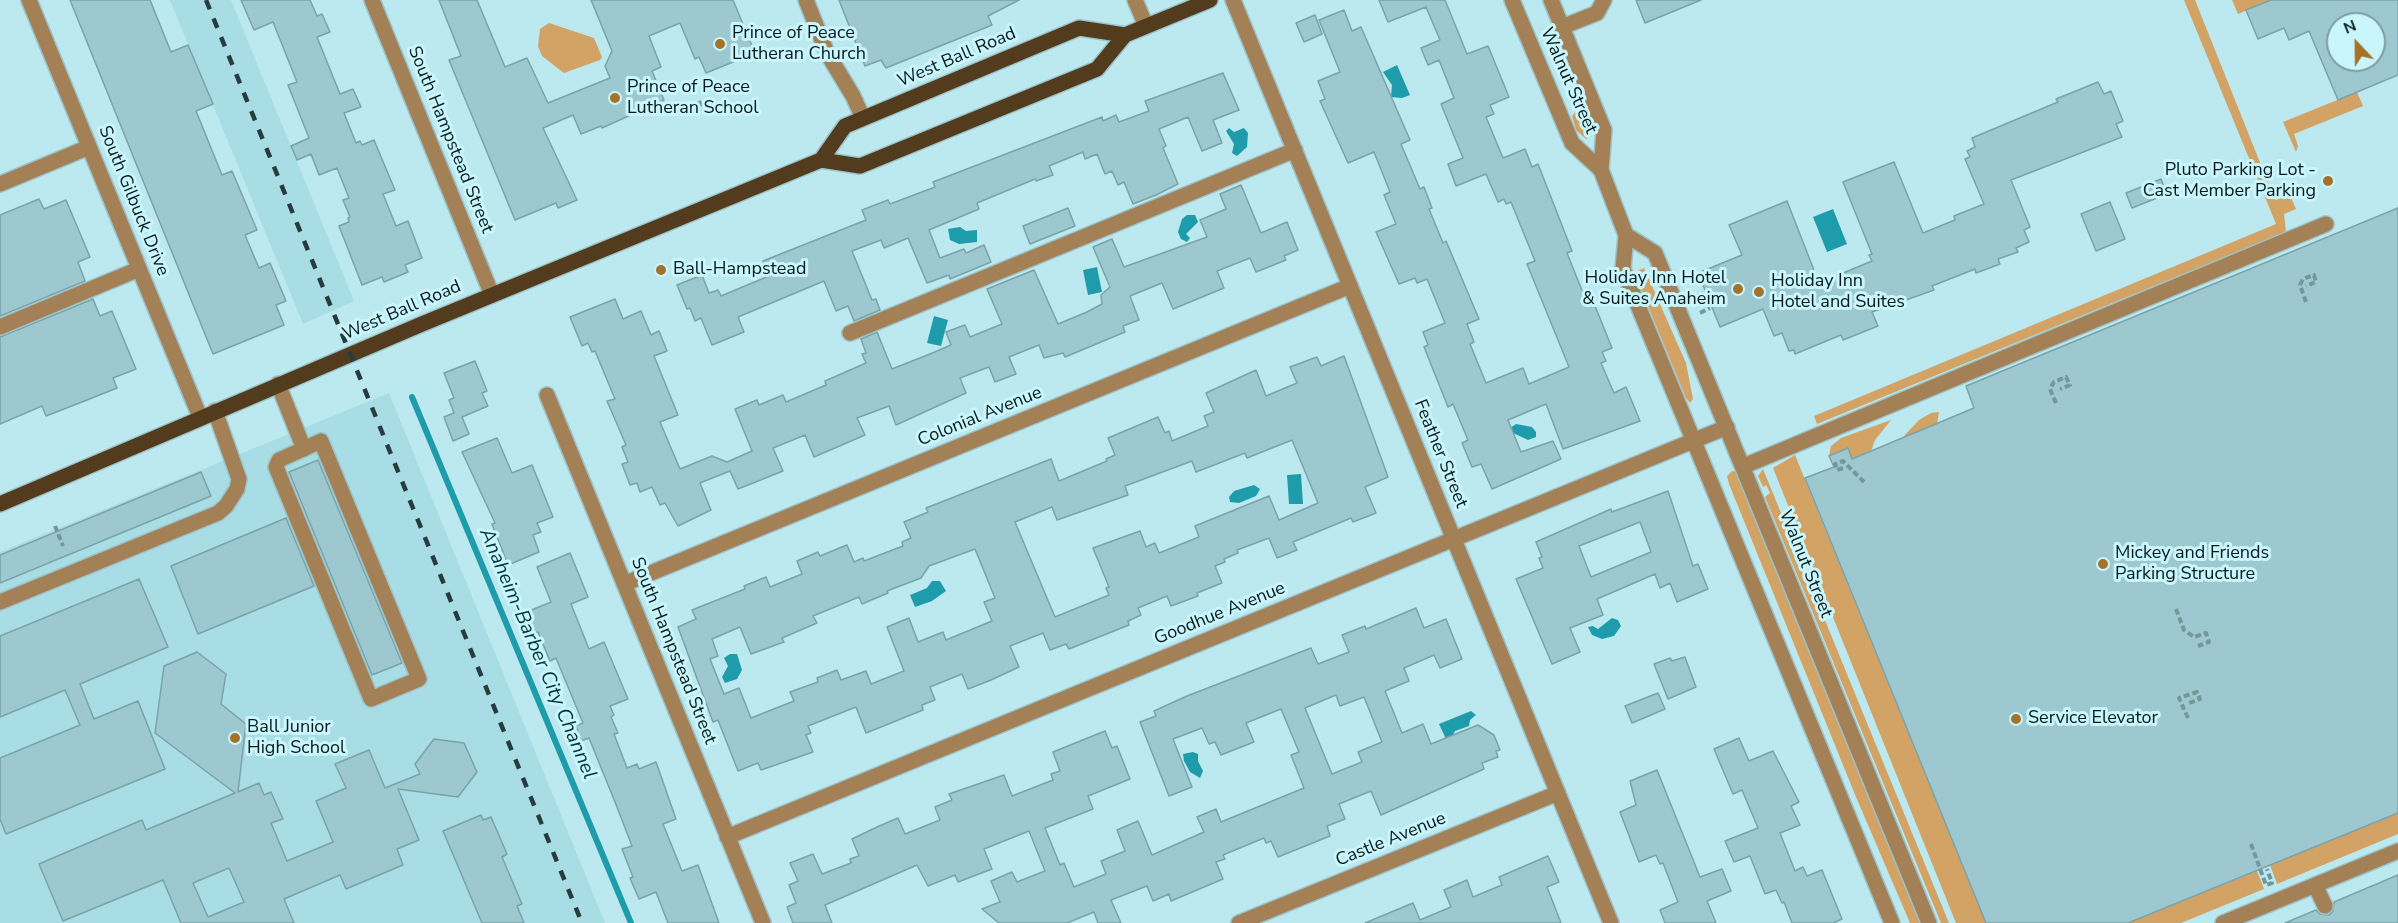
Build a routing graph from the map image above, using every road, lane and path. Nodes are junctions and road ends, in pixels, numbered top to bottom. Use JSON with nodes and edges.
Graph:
{"nodes":[{"id":1,"x":29,"y":0,"type":"edge"},
{"id":2,"x":372,"y":0,"type":"edge"},
{"id":3,"x":806,"y":0,"type":"edge"},
{"id":4,"x":1135,"y":0,"type":"edge"},
{"id":5,"x":1209,"y":0,"type":"edge"},
{"id":6,"x":1233,"y":0,"type":"edge"},
{"id":7,"x":1512,"y":0,"type":"edge"},
{"id":8,"x":1551,"y":0,"type":"edge"},
{"id":9,"x":1604,"y":0,"type":"edge"},
{"id":10,"x":1146,"y":26,"type":"junction"},
{"id":11,"x":1562,"y":27,"type":"junction"},
{"id":12,"x":1125,"y":35,"type":"junction"},
{"id":13,"x":699,"y":101,"type":"dead end"},
{"id":14,"x":703,"y":110,"type":"dead end"},
{"id":15,"x":863,"y":118,"type":"junction"},
{"id":16,"x":89,"y":147,"type":"junction"},
{"id":17,"x":1295,"y":150,"type":"junction"},
{"id":18,"x":821,"y":160,"type":"junction"},
{"id":19,"x":1601,"y":170,"type":"junction"},
{"id":20,"x":0,"y":184,"type":"edge"},
{"id":21,"x":2326,"y":224,"type":"dead end"},
{"id":22,"x":1626,"y":235,"type":"junction"},
{"id":23,"x":139,"y":269,"type":"junction"},
{"id":24,"x":1350,"y":286,"type":"junction"},
{"id":25,"x":2306,"y":286,"type":"dead end"},
{"id":26,"x":1703,"y":293,"type":"dead end"},
{"id":27,"x":492,"y":295,"type":"junction"},
{"id":28,"x":1694,"y":297,"type":"dead end"},
{"id":29,"x":2306,"y":302,"type":"dead end"},
{"id":30,"x":1710,"y":309,"type":"dead end"},
{"id":31,"x":1700,"y":313,"type":"dead end"},
{"id":32,"x":0,"y":327,"type":"edge"},
{"id":33,"x":850,"y":333,"type":"dead end"},
{"id":34,"x":278,"y":384,"type":"junction"},
{"id":35,"x":2060,"y":389,"type":"dead end"},
{"id":36,"x":547,"y":395,"type":"dead end"},
{"id":37,"x":2056,"y":403,"type":"dead end"},
{"id":38,"x":215,"y":411,"type":"junction"},
{"id":39,"x":200,"y":417,"type":"junction"},
{"id":40,"x":1727,"y":427,"type":"junction"},
{"id":41,"x":1694,"y":441,"type":"junction"},
{"id":42,"x":304,"y":449,"type":"junction"},
{"id":43,"x":1744,"y":466,"type":"junction"},
{"id":44,"x":1843,"y":468,"type":"dead end"},
{"id":45,"x":1864,"y":482,"type":"dead end"},
{"id":46,"x":0,"y":504,"type":"edge"},
{"id":47,"x":54,"y":526,"type":"dead end"},
{"id":48,"x":1454,"y":540,"type":"junction"},
{"id":49,"x":63,"y":546,"type":"dead end"},
{"id":50,"x":624,"y":584,"type":"junction"},
{"id":51,"x":0,"y":602,"type":"edge"},
{"id":52,"x":2176,"y":609,"type":"dead end"},
{"id":53,"x":2198,"y":646,"type":"dead end"},
{"id":54,"x":2189,"y":703,"type":"dead end"},
{"id":55,"x":2188,"y":718,"type":"dead end"},
{"id":56,"x":1558,"y":793,"type":"junction"},
{"id":57,"x":727,"y":837,"type":"junction"},
{"id":58,"x":2251,"y":844,"type":"dead end"},
{"id":59,"x":2398,"y":851,"type":"edge"},
{"id":60,"x":2266,"y":869,"type":"dead end"},
{"id":61,"x":2315,"y":885,"type":"junction"},
{"id":62,"x":2325,"y":906,"type":"dead end"},
{"id":63,"x":763,"y":923,"type":"edge"},
{"id":64,"x":1239,"y":923,"type":"edge"},
{"id":65,"x":1611,"y":923,"type":"edge"},
{"id":66,"x":1892,"y":923,"type":"edge"},
{"id":67,"x":1929,"y":923,"type":"edge"},
{"id":68,"x":2223,"y":923,"type":"edge"}],
"edges":[{"from":1,"to":16,"type":"street","name":"South Gilbuck Drive"},
{"from":2,"to":27,"type":"street","name":"South Hampstead Street"},
{"from":3,"to":15,"type":"street"},
{"from":4,"to":10,"type":"street"},
{"from":5,"to":10,"type":"main road"},
{"from":6,"to":17,"type":"street","name":"Feather Street"},
{"from":7,"to":19,"type":"street","name":"Walnut Street"},
{"from":8,"to":11,"type":"street","name":"Walnut Street"},
{"from":9,"to":11,"type":"street"},
{"from":10,"to":12,"type":"main road"},
{"from":11,"to":19,"type":"street","name":"Walnut Street"},
{"from":12,"to":15,"type":"main road","name":"West Ball Road"},
{"from":12,"to":18,"type":"main road"},
{"from":13,"to":14,"type":"path"},
{"from":15,"to":18,"type":"main road","name":"West Ball Road"},
{"from":16,"to":20,"type":"street"},
{"from":16,"to":23,"type":"street","name":"South Gilbuck Drive"},
{"from":17,"to":24,"type":"street","name":"Feather Street"},
{"from":17,"to":33,"type":"street"},
{"from":18,"to":27,"type":"main road","name":"West Ball Road"},
{"from":19,"to":22,"type":"street","name":"Walnut Street"},
{"from":21,"to":43,"type":"street"},
{"from":22,"to":40,"type":"street","name":"Walnut Street"},
{"from":22,"to":41,"type":"street","name":"Walnut Street"},
{"from":23,"to":32,"type":"street"},
{"from":23,"to":39,"type":"street","name":"South Gilbuck Drive"},
{"from":24,"to":48,"type":"street","name":"Feather Street"},
{"from":24,"to":50,"type":"street","name":"Colonial Avenue"},
{"from":25,"to":29,"type":"path"},
{"from":26,"to":28,"type":"path"},
{"from":27,"to":34,"type":"main road","name":"West Ball Road"},
{"from":30,"to":31,"type":"path"},
{"from":34,"to":38,"type":"main road","name":"West Ball Road"},
{"from":34,"to":42,"type":"street"},
{"from":35,"to":37,"type":"path"},
{"from":36,"to":50,"type":"street","name":"South Hampstead Street"},
{"from":38,"to":39,"type":"main road","name":"West Ball Road"},
{"from":38,"to":51,"type":"street"},
{"from":39,"to":46,"type":"main road","name":"West Ball Road"},
{"from":40,"to":41,"type":"street","name":"Goodhue Avenue"},
{"from":40,"to":43,"type":"street","name":"Walnut Street"},
{"from":41,"to":48,"type":"street","name":"Goodhue Avenue"},
{"from":41,"to":66,"type":"street","name":"Walnut Street"},
{"from":42,"to":42,"type":"street"},
{"from":43,"to":67,"type":"street","name":"Walnut Street"},
{"from":44,"to":45,"type":"path"},
{"from":47,"to":49,"type":"path"},
{"from":48,"to":56,"type":"street","name":"Feather Street"},
{"from":48,"to":57,"type":"street","name":"Goodhue Avenue"},
{"from":50,"to":57,"type":"street","name":"South Hampstead Street"},
{"from":52,"to":53,"type":"path"},
{"from":54,"to":55,"type":"path"},
{"from":56,"to":64,"type":"street","name":"Castle Avenue"},
{"from":56,"to":65,"type":"street","name":"Feather Street"},
{"from":57,"to":63,"type":"street","name":"South Hampstead Street"},
{"from":58,"to":60,"type":"path"},
{"from":59,"to":61,"type":"street"},
{"from":61,"to":62,"type":"street"},
{"from":61,"to":68,"type":"street"}]}
